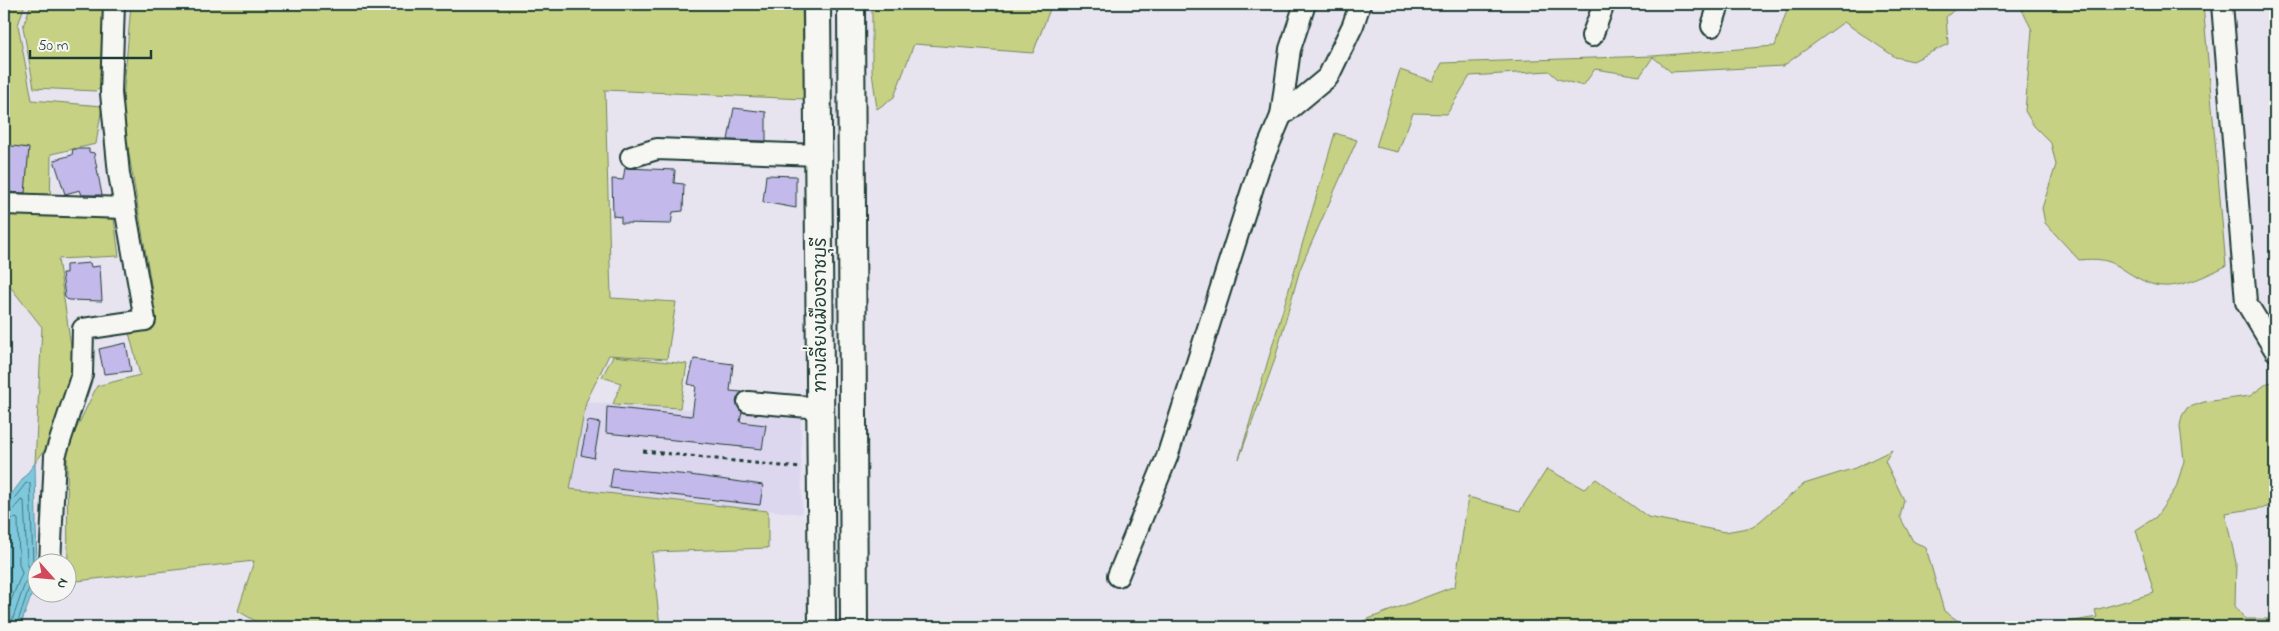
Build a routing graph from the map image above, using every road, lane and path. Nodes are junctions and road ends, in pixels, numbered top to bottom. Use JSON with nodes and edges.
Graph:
{"nodes":[{"id":1,"x":114,"y":4,"type":"edge"},
{"id":2,"x":817,"y":4,"type":"edge"},
{"id":3,"x":851,"y":4,"type":"edge"},
{"id":4,"x":1305,"y":4,"type":"edge"},
{"id":5,"x":1360,"y":4,"type":"edge"},
{"id":6,"x":1604,"y":4,"type":"edge"},
{"id":7,"x":1719,"y":4,"type":"edge"},
{"id":8,"x":2222,"y":4,"type":"edge"},
{"id":9,"x":1712,"y":26,"type":"dead end"},
{"id":10,"x":1592,"y":36,"type":"dead end"},
{"id":11,"x":1281,"y":116,"type":"junction"},
{"id":12,"x":819,"y":155,"type":"junction"},
{"id":13,"x":632,"y":157,"type":"dead end"},
{"id":14,"x":4,"y":204,"type":"edge"},
{"id":15,"x":125,"y":208,"type":"junction"},
{"id":16,"x":2275,"y":350,"type":"edge"},
{"id":17,"x":748,"y":402,"type":"dead end"},
{"id":18,"x":820,"y":408,"type":"junction"},
{"id":19,"x":643,"y":451,"type":"dead end"},
{"id":20,"x":821,"y":470,"type":"junction"},
{"id":21,"x":50,"y":554,"type":"edge"},
{"id":22,"x":1118,"y":576,"type":"dead end"},
{"id":23,"x":822,"y":627,"type":"edge"},
{"id":24,"x":854,"y":627,"type":"edge"}],
"edges":[{"from":1,"to":15,"type":"street"},
{"from":2,"to":12,"type":"main road","name":"ทางเลี่ยงเมืองราชบุรี"},
{"from":3,"to":24,"type":"main road","name":"ทางเลี่ยงเมืองราชบุรี"},
{"from":4,"to":11,"type":"street"},
{"from":5,"to":11,"type":"street"},
{"from":6,"to":10,"type":"street"},
{"from":7,"to":9,"type":"street"},
{"from":8,"to":16,"type":"street"},
{"from":11,"to":22,"type":"street"},
{"from":12,"to":13,"type":"street"},
{"from":12,"to":18,"type":"main road","name":"ทางเลี่ยงเมืองราชบุรี"},
{"from":14,"to":15,"type":"street"},
{"from":15,"to":21,"type":"street"},
{"from":17,"to":18,"type":"street"},
{"from":18,"to":20,"type":"main road","name":"ทางเลี่ยงเมืองราชบุรี"},
{"from":19,"to":20,"type":"path"},
{"from":20,"to":23,"type":"main road","name":"ทางเลี่ยงเมืองราชบุรี"}]}
